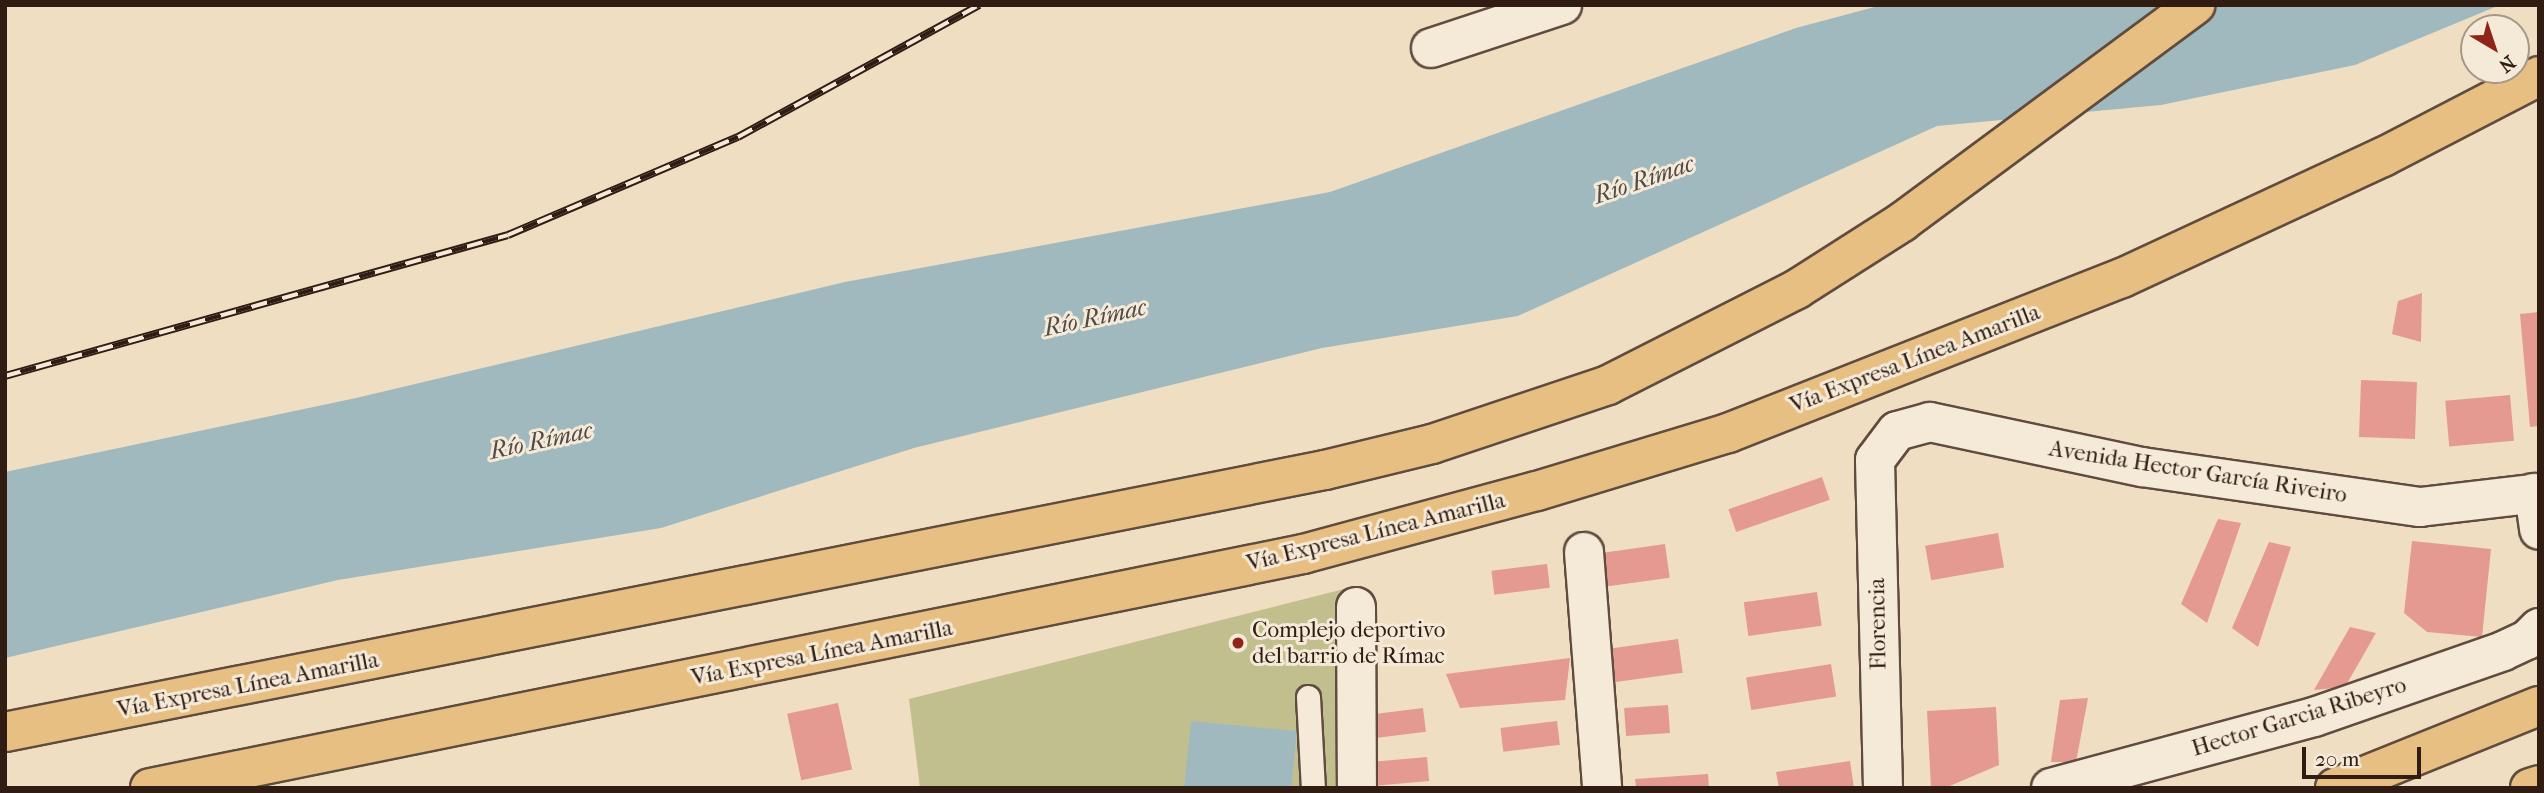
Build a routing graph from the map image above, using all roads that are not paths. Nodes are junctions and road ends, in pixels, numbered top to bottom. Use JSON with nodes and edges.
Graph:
{"nodes":[{"id":1,"x":1562,"y":5,"type":"edge"},
{"id":2,"x":2195,"y":5,"type":"edge"},
{"id":3,"x":1431,"y":48,"type":"dead end"},
{"id":4,"x":2539,"y":76,"type":"edge"},
{"id":5,"x":1875,"y":460,"type":"joint"},
{"id":6,"x":2537,"y":505,"type":"edge"},
{"id":7,"x":1584,"y":552,"type":"dead end"},
{"id":8,"x":1356,"y":607,"type":"dead end"},
{"id":9,"x":2539,"y":628,"type":"edge"},
{"id":10,"x":1308,"y":697,"type":"dead end"},
{"id":11,"x":2539,"y":706,"type":"edge"},
{"id":12,"x":5,"y":732,"type":"edge"},
{"id":13,"x":2539,"y":785,"type":"edge"},
{"id":14,"x":150,"y":788,"type":"edge"},
{"id":15,"x":1313,"y":788,"type":"edge"},
{"id":16,"x":1357,"y":788,"type":"edge"},
{"id":17,"x":1602,"y":788,"type":"edge"},
{"id":18,"x":1883,"y":788,"type":"edge"},
{"id":19,"x":2051,"y":788,"type":"edge"},
{"id":20,"x":2335,"y":788,"type":"edge"},
{"id":21,"x":2530,"y":788,"type":"edge"}],
"edges":[{"from":1,"to":3,"type":"street"},
{"from":2,"to":12,"type":"highway","name":"Vía Expresa Línea Amarilla"},
{"from":4,"to":14,"type":"highway","name":"Vía Expresa Línea Amarilla"},
{"from":5,"to":6,"type":"street","name":"Avenida Hector García Riveiro"},
{"from":5,"to":18,"type":"street","name":"Florencia"},
{"from":7,"to":17,"type":"street"},
{"from":8,"to":16,"type":"street"},
{"from":9,"to":19,"type":"street","name":"Hector Garcia Ribeyro"},
{"from":10,"to":15,"type":"lane"},
{"from":11,"to":20,"type":"highway"},
{"from":13,"to":21,"type":"highway"}]}
